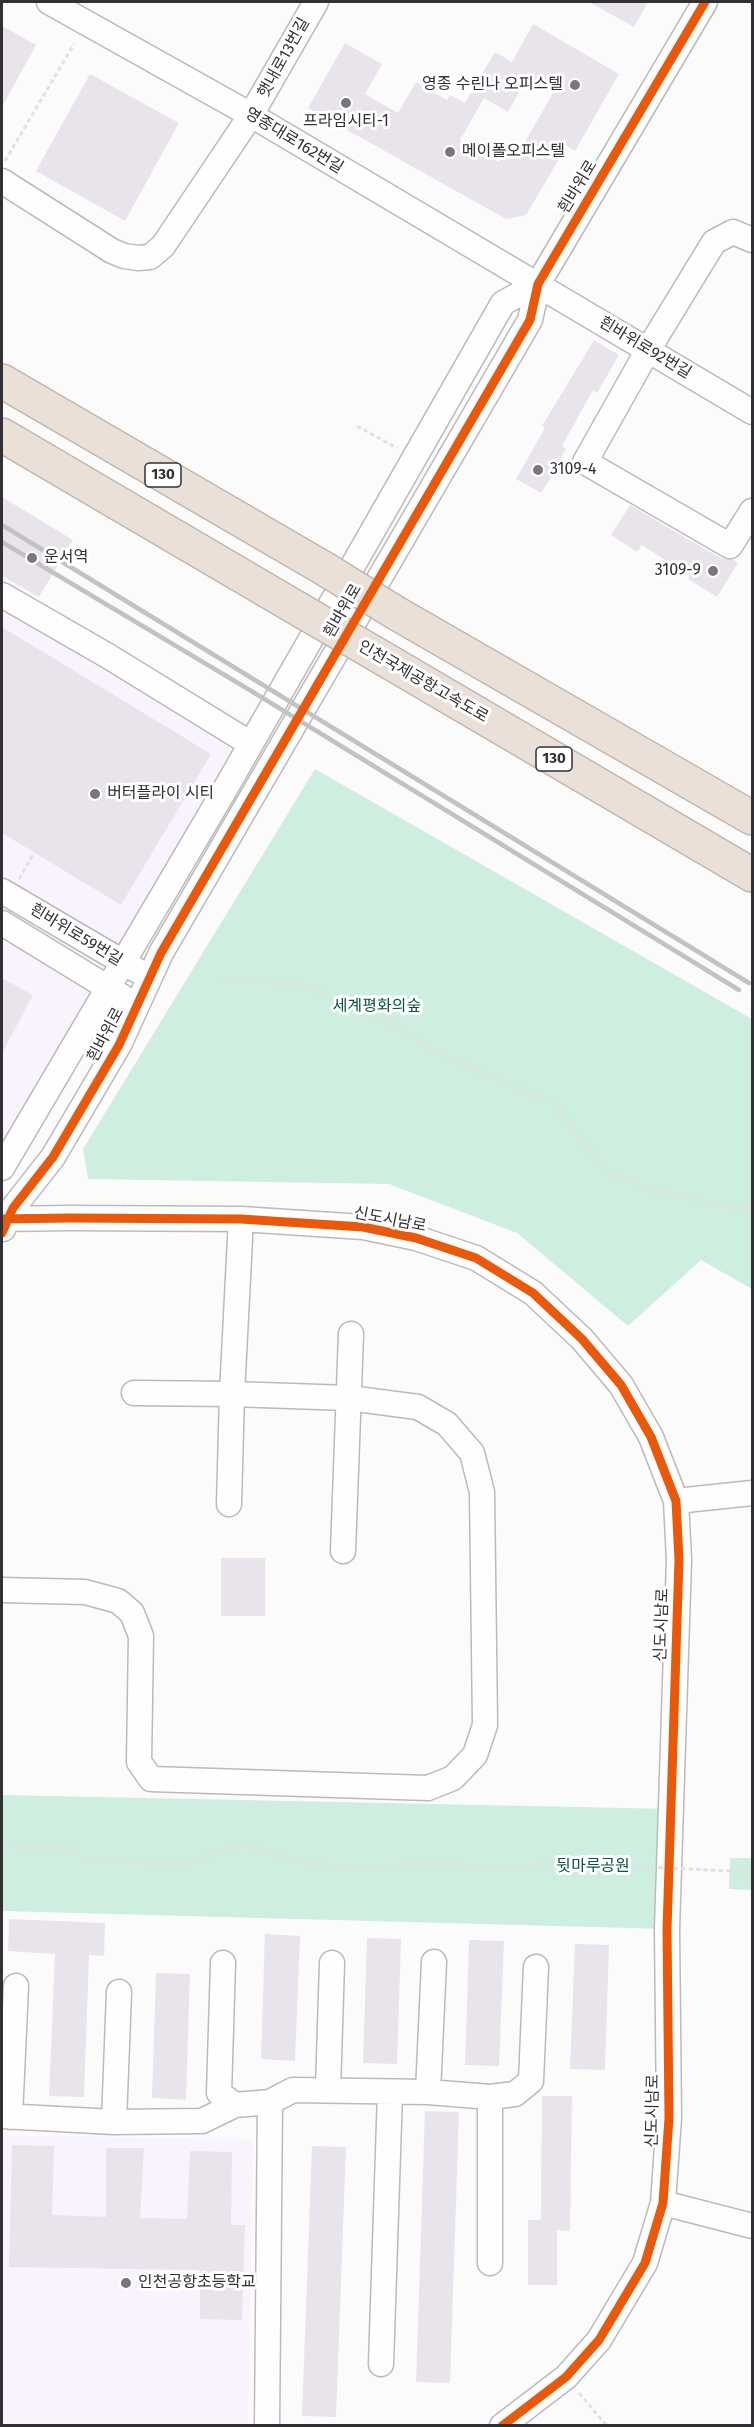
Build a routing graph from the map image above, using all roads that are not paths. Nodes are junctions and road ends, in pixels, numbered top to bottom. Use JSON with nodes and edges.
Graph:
{"nodes":[{"id":1,"x":49,"y":2,"type":"edge"},
{"id":2,"x":316,"y":2,"type":"edge"},
{"id":3,"x":705,"y":2,"type":"edge"},
{"id":4,"x":252,"y":115,"type":"junction"},
{"id":5,"x":2,"y":173,"type":"edge"},
{"id":6,"x":753,"y":240,"type":"edge"},
{"id":7,"x":538,"y":284,"type":"junction"},
{"id":8,"x":648,"y":350,"type":"junction"},
{"id":9,"x":2,"y":381,"type":"edge"},
{"id":10,"x":753,"y":412,"type":"edge"},
{"id":11,"x":2,"y":435,"type":"edge"},
{"id":12,"x":753,"y":512,"type":"edge"},
{"id":13,"x":2,"y":595,"type":"edge"},
{"id":14,"x":251,"y":744,"type":"junction"},
{"id":15,"x":625,"y":744,"type":"junction"},
{"id":16,"x":753,"y":801,"type":"edge"},
{"id":17,"x":753,"y":818,"type":"edge"},
{"id":18,"x":747,"y":873,"type":"edge"},
{"id":19,"x":5,"y":893,"type":"edge"},
{"id":20,"x":2,"y":923,"type":"edge"},
{"id":21,"x":123,"y":964,"type":"junction"},
{"id":22,"x":151,"y":978,"type":"junction"},
{"id":23,"x":109,"y":988,"type":"junction"},
{"id":24,"x":138,"y":1006,"type":"junction"},
{"id":25,"x":2,"y":1168,"type":"edge"},
{"id":26,"x":5,"y":1217,"type":"edge"},
{"id":27,"x":241,"y":1219,"type":"junction"},
{"id":28,"x":351,"y":1334,"type":"dead end"},
{"id":29,"x":134,"y":1393,"type":"dead end"},
{"id":30,"x":232,"y":1394,"type":"junction"},
{"id":31,"x":349,"y":1398,"type":"junction"},
{"id":32,"x":753,"y":1493,"type":"edge"},
{"id":33,"x":676,"y":1501,"type":"junction"},
{"id":34,"x":229,"y":1504,"type":"dead end"},
{"id":35,"x":343,"y":1551,"type":"dead end"},
{"id":36,"x":2,"y":1590,"type":"edge"},
{"id":37,"x":434,"y":1962,"type":"dead end"},
{"id":38,"x":223,"y":1963,"type":"dead end"},
{"id":39,"x":332,"y":1963,"type":"dead end"},
{"id":40,"x":536,"y":1967,"type":"dead end"},
{"id":41,"x":16,"y":1986,"type":"dead end"},
{"id":42,"x":119,"y":1992,"type":"dead end"},
{"id":43,"x":328,"y":2089,"type":"junction"},
{"id":44,"x":390,"y":2092,"type":"junction"},
{"id":45,"x":428,"y":2092,"type":"junction"},
{"id":46,"x":489,"y":2097,"type":"junction"},
{"id":47,"x":270,"y":2102,"type":"junction"},
{"id":48,"x":235,"y":2105,"type":"junction"},
{"id":49,"x":6,"y":2117,"type":"edge"},
{"id":50,"x":114,"y":2122,"type":"junction"},
{"id":51,"x":663,"y":2204,"type":"junction"},
{"id":52,"x":753,"y":2226,"type":"edge"},
{"id":53,"x":490,"y":2263,"type":"dead end"},
{"id":54,"x":381,"y":2364,"type":"dead end"},
{"id":55,"x":267,"y":2426,"type":"edge"},
{"id":56,"x":502,"y":2426,"type":"edge"}],
"edges":[{"from":1,"to":4,"type":"street","name":"영종대로162번길"},
{"from":2,"to":4,"type":"street","name":"햇내로13번길"},
{"from":3,"to":7,"type":"street","name":"흰바위로"},
{"from":4,"to":5,"type":"street","name":"햇내로13번길"},
{"from":4,"to":7,"type":"street","name":"영종대로162번길"},
{"from":6,"to":8,"type":"street"},
{"from":7,"to":8,"type":"street","name":"흰바위로92번길"},
{"from":7,"to":14,"type":"street","name":"흰바위로"},
{"from":7,"to":22,"type":"street","name":"흰바위로"},
{"from":8,"to":10,"type":"street","name":"흰바위로92번길"},
{"from":8,"to":12,"type":"street"},
{"from":9,"to":15,"type":"highway","number":"130","bridge":true},
{"from":11,"to":18,"type":"highway","name":"인천국제공항고속도로","number":"130","bridge":true},
{"from":13,"to":14,"type":"street"},
{"from":14,"to":21,"type":"street","name":"흰바위로"},
{"from":15,"to":16,"type":"highway"},
{"from":15,"to":17,"type":"highway","number":"130"},
{"from":19,"to":21,"type":"street","name":"흰바위로59번길"},
{"from":20,"to":23,"type":"street","name":"흰바위로59번길"},
{"from":21,"to":22,"type":"street","name":"흰바위로59번길"},
{"from":21,"to":23,"type":"street","name":"흰바위로"},
{"from":22,"to":24,"type":"street","name":"흰바위로"},
{"from":23,"to":24,"type":"street","name":"흰바위로59번길"},
{"from":23,"to":25,"type":"street","name":"흰바위로"},
{"from":24,"to":26,"type":"street","name":"흰바위로"},
{"from":26,"to":27,"type":"street","name":"신도시남로"},
{"from":27,"to":30,"type":"street"},
{"from":27,"to":33,"type":"street","name":"신도시남로"},
{"from":28,"to":31,"type":"street"},
{"from":29,"to":30,"type":"street"},
{"from":30,"to":31,"type":"street"},
{"from":30,"to":34,"type":"street"},
{"from":31,"to":35,"type":"street"},
{"from":31,"to":36,"type":"street"},
{"from":32,"to":33,"type":"street"},
{"from":33,"to":51,"type":"street","name":"신도시남로"},
{"from":37,"to":45,"type":"street"},
{"from":38,"to":48,"type":"street"},
{"from":39,"to":43,"type":"street"},
{"from":40,"to":46,"type":"street"},
{"from":41,"to":49,"type":"street"},
{"from":42,"to":50,"type":"street"},
{"from":43,"to":44,"type":"street"},
{"from":43,"to":47,"type":"street"},
{"from":44,"to":45,"type":"street"},
{"from":44,"to":54,"type":"street"},
{"from":45,"to":46,"type":"street"},
{"from":46,"to":53,"type":"street"},
{"from":47,"to":48,"type":"street"},
{"from":47,"to":55,"type":"street"},
{"from":48,"to":50,"type":"street"},
{"from":49,"to":50,"type":"street"},
{"from":51,"to":52,"type":"street"},
{"from":51,"to":56,"type":"street","name":"신도시남로"}]}
